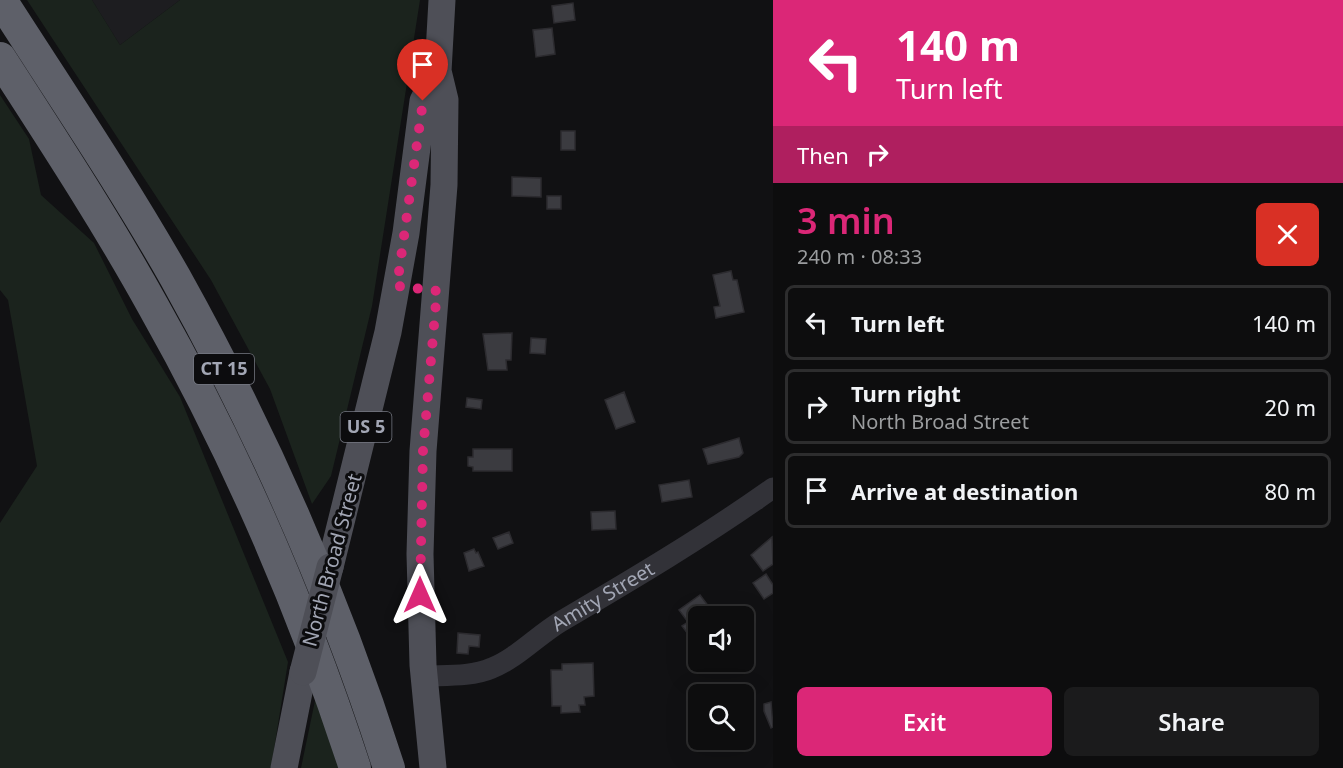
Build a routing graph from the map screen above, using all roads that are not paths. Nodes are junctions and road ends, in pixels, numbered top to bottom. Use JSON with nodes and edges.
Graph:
{"nodes":[{"id":1,"x":1,"y":0,"type":"edge"},
{"id":2,"x":442,"y":0,"type":"edge"},
{"id":3,"x":0,"y":58,"type":"edge"},
{"id":4,"x":438,"y":71,"type":"junction"},
{"id":5,"x":397,"y":286,"type":"junction"},
{"id":6,"x":437,"y":291,"type":"junction"},
{"id":7,"x":773,"y":488,"type":"edge"},
{"id":8,"x":424,"y":676,"type":"junction"},
{"id":9,"x":284,"y":768,"type":"edge"},
{"id":10,"x":355,"y":768,"type":"edge"},
{"id":11,"x":389,"y":768,"type":"edge"},
{"id":12,"x":433,"y":768,"type":"edge"}],
"edges":[{"from":1,"to":11,"type":"highway","number":"CT 15"},
{"from":2,"to":4,"type":"main road","name":"North Broad Street","number":"US 5"},
{"from":3,"to":10,"type":"highway","number":"CT 15"},
{"from":4,"to":5,"type":"main road","name":"North Broad Street","number":"US 5"},
{"from":4,"to":6,"type":"main road","name":"North Broad Street","number":"US 5"},
{"from":5,"to":6,"type":"main road"},
{"from":5,"to":9,"type":"main road","name":"North Broad Street","number":"US 5","bridge":true},
{"from":6,"to":8,"type":"main road","name":"North Broad Street","number":"US 5"},
{"from":7,"to":8,"type":"street","name":"Amity Street"},
{"from":8,"to":12,"type":"main road","name":"North Broad Street","number":"US 5"}]}
